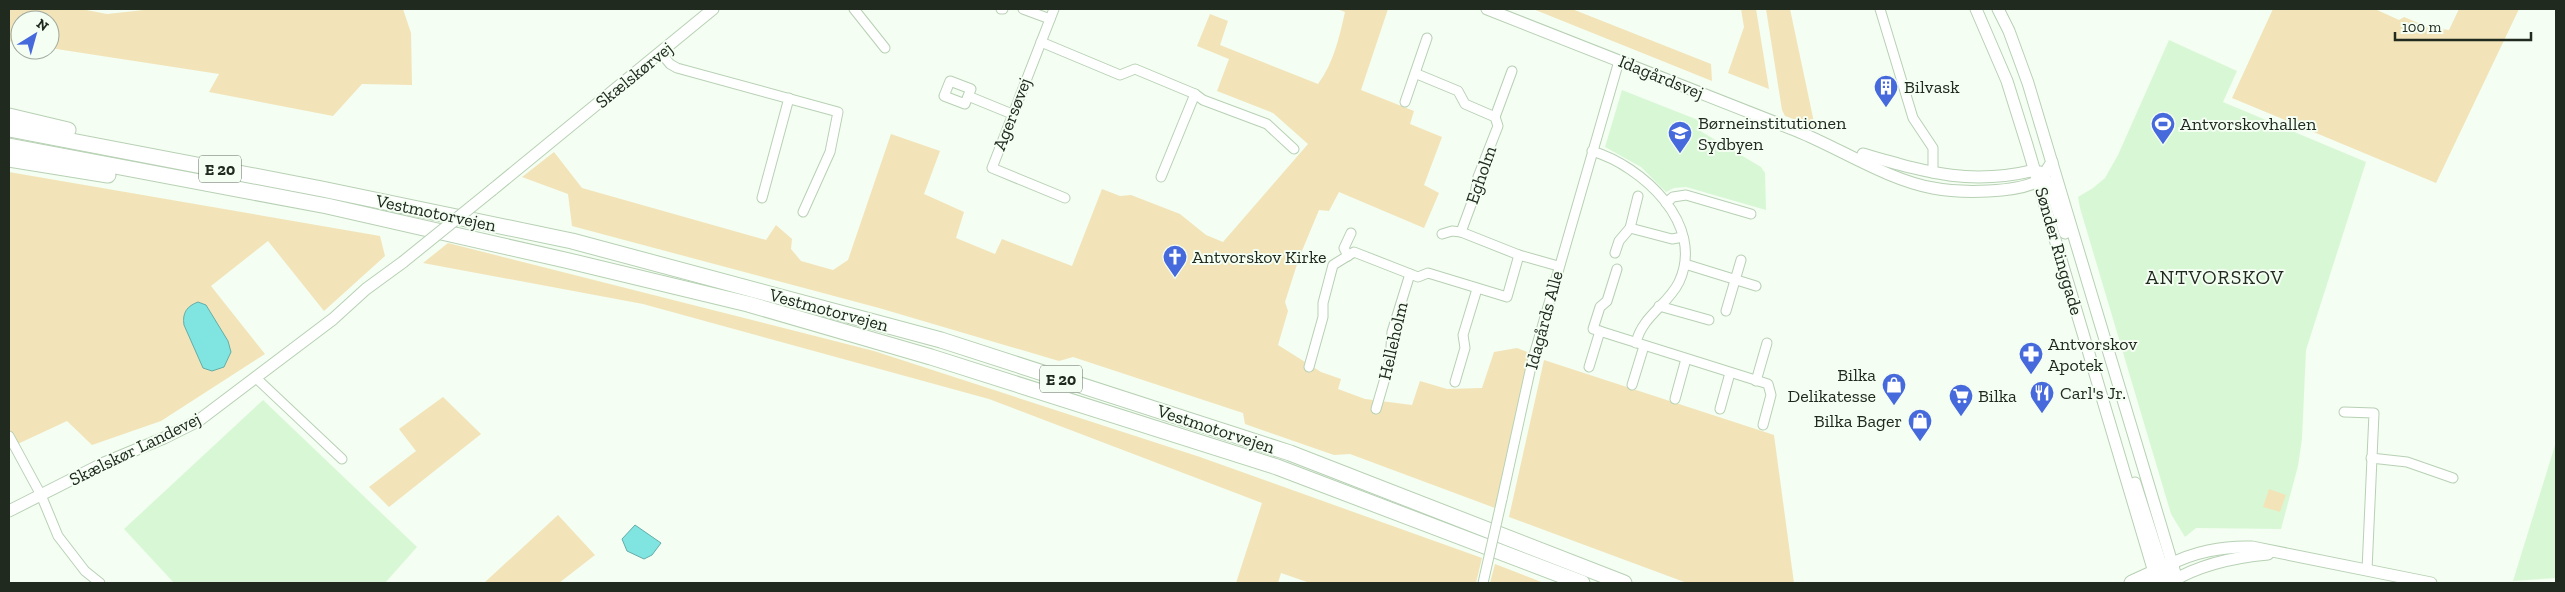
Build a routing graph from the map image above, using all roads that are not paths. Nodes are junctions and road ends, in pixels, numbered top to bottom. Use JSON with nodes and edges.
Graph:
{"nodes":[{"id":1,"x":714,"y":9,"type":"edge"},
{"id":2,"x":854,"y":9,"type":"edge"},
{"id":3,"x":1024,"y":9,"type":"edge"},
{"id":4,"x":1054,"y":9,"type":"edge"},
{"id":5,"x":1487,"y":9,"type":"edge"},
{"id":6,"x":1880,"y":9,"type":"edge"},
{"id":7,"x":1976,"y":9,"type":"edge"},
{"id":8,"x":1998,"y":9,"type":"edge"},
{"id":9,"x":1050,"y":19,"type":"junction"},
{"id":10,"x":1428,"y":38,"type":"dead end"},
{"id":11,"x":1041,"y":42,"type":"junction"},
{"id":12,"x":885,"y":48,"type":"dead end"},
{"id":13,"x":661,"y":53,"type":"junction"},
{"id":14,"x":1619,"y":61,"type":"junction"},
{"id":15,"x":1512,"y":71,"type":"dead end"},
{"id":16,"x":1416,"y":74,"type":"junction"},
{"id":17,"x":1196,"y":94,"type":"junction"},
{"id":18,"x":968,"y":96,"type":"dead end"},
{"id":19,"x":789,"y":98,"type":"junction"},
{"id":20,"x":1405,"y":102,"type":"dead end"},
{"id":21,"x":1012,"y":114,"type":"junction"},
{"id":22,"x":9,"y":116,"type":"edge"},
{"id":23,"x":1495,"y":117,"type":"junction"},
{"id":24,"x":9,"y":129,"type":"edge"},
{"id":25,"x":554,"y":140,"type":"joint"},
{"id":26,"x":9,"y":146,"type":"edge"},
{"id":27,"x":1833,"y":146,"type":"junction"},
{"id":28,"x":1294,"y":149,"type":"dead end"},
{"id":29,"x":1592,"y":151,"type":"junction"},
{"id":30,"x":9,"y":159,"type":"edge"},
{"id":31,"x":2052,"y":162,"type":"junction"},
{"id":32,"x":215,"y":168,"type":"junction"},
{"id":33,"x":1933,"y":173,"type":"junction"},
{"id":34,"x":2039,"y":176,"type":"junction"},
{"id":35,"x":1161,"y":177,"type":"dead end"},
{"id":36,"x":1638,"y":196,"type":"dead end"},
{"id":37,"x":762,"y":198,"type":"dead end"},
{"id":38,"x":1065,"y":198,"type":"dead end"},
{"id":39,"x":1666,"y":203,"type":"junction"},
{"id":40,"x":803,"y":212,"type":"dead end"},
{"id":41,"x":359,"y":213,"type":"junction"},
{"id":42,"x":1751,"y":214,"type":"dead end"},
{"id":43,"x":1630,"y":228,"type":"junction"},
{"id":44,"x":1460,"y":232,"type":"junction"},
{"id":45,"x":1351,"y":233,"type":"dead end"},
{"id":46,"x":1442,"y":234,"type":"dead end"},
{"id":47,"x":1683,"y":237,"type":"junction"},
{"id":48,"x":1615,"y":253,"type":"dead end"},
{"id":49,"x":1519,"y":254,"type":"junction"},
{"id":50,"x":1348,"y":256,"type":"junction"},
{"id":51,"x":1741,"y":260,"type":"dead end"},
{"id":52,"x":1685,"y":264,"type":"junction"},
{"id":53,"x":1558,"y":266,"type":"junction"},
{"id":54,"x":1617,"y":269,"type":"dead end"},
{"id":55,"x":1410,"y":274,"type":"junction"},
{"id":56,"x":1735,"y":280,"type":"junction"},
{"id":57,"x":1756,"y":286,"type":"dead end"},
{"id":58,"x":1477,"y":289,"type":"junction"},
{"id":59,"x":1659,"y":306,"type":"junction"},
{"id":60,"x":1726,"y":311,"type":"dead end"},
{"id":61,"x":1709,"y":320,"type":"dead end"},
{"id":62,"x":1600,"y":331,"type":"junction"},
{"id":63,"x":2103,"y":333,"type":"junction"},
{"id":64,"x":1767,"y":343,"type":"dead end"},
{"id":65,"x":1640,"y":344,"type":"junction"},
{"id":66,"x":1686,"y":359,"type":"junction"},
{"id":67,"x":1309,"y":367,"type":"dead end"},
{"id":68,"x":1589,"y":367,"type":"dead end"},
{"id":69,"x":1730,"y":373,"type":"junction"},
{"id":70,"x":255,"y":378,"type":"junction"},
{"id":71,"x":1756,"y":381,"type":"junction"},
{"id":72,"x":1455,"y":382,"type":"dead end"},
{"id":73,"x":1632,"y":385,"type":"dead end"},
{"id":74,"x":1675,"y":399,"type":"dead end"},
{"id":75,"x":1376,"y":409,"type":"dead end"},
{"id":76,"x":1720,"y":409,"type":"dead end"},
{"id":77,"x":2344,"y":412,"type":"dead end"},
{"id":78,"x":1763,"y":425,"type":"dead end"},
{"id":79,"x":9,"y":436,"type":"edge"},
{"id":80,"x":2371,"y":458,"type":"junction"},
{"id":81,"x":342,"y":459,"type":"dead end"},
{"id":82,"x":2453,"y":478,"type":"dead end"},
{"id":83,"x":41,"y":495,"type":"junction"},
{"id":84,"x":9,"y":510,"type":"edge"},
{"id":85,"x":2284,"y":554,"type":"junction"},
{"id":86,"x":2367,"y":570,"type":"junction"},
{"id":87,"x":2165,"y":577,"type":"edge"},
{"id":88,"x":100,"y":583,"type":"edge"},
{"id":89,"x":1483,"y":583,"type":"edge"},
{"id":90,"x":1582,"y":583,"type":"edge"},
{"id":91,"x":1624,"y":583,"type":"edge"},
{"id":92,"x":2132,"y":583,"type":"edge"},
{"id":93,"x":2431,"y":583,"type":"edge"}],
"edges":[{"from":1,"to":13,"type":"main road","name":"Skælskørvej"},
{"from":2,"to":12,"type":"street"},
{"from":3,"to":9,"type":"street"},
{"from":4,"to":9,"type":"street","name":"Agersøvej"},
{"from":5,"to":14,"type":"main road","name":"Idagårdsvej"},
{"from":6,"to":33,"type":"street"},
{"from":7,"to":34,"type":"main road","name":"Sønder Ringgade"},
{"from":8,"to":31,"type":"main road","name":"Sønder Ringgade"},
{"from":9,"to":11,"type":"street","name":"Agersøvej"},
{"from":10,"to":16,"type":"street"},
{"from":11,"to":17,"type":"street"},
{"from":11,"to":21,"type":"street","name":"Agersøvej"},
{"from":13,"to":19,"type":"street"},
{"from":13,"to":25,"type":"main road","name":"Skælskørvej"},
{"from":14,"to":27,"type":"main road","name":"Idagårdsvej"},
{"from":14,"to":29,"type":"street","name":"Idagårds Alle"},
{"from":15,"to":23,"type":"street","name":"Egholm"},
{"from":16,"to":20,"type":"street"},
{"from":16,"to":23,"type":"street"},
{"from":17,"to":28,"type":"street"},
{"from":17,"to":35,"type":"street"},
{"from":18,"to":21,"type":"street"},
{"from":19,"to":37,"type":"street"},
{"from":19,"to":40,"type":"street"},
{"from":21,"to":38,"type":"street","name":"Agersøvej"},
{"from":22,"to":32,"type":"highway"},
{"from":23,"to":44,"type":"street","name":"Egholm"},
{"from":24,"to":32,"type":"highway","name":"Vestmotorvejen","number":"E 20"},
{"from":25,"to":70,"type":"main road","name":"Skælskør Landevej","bridge":true},
{"from":26,"to":41,"type":"highway","name":"Vestmotorvejen","number":"E 20"},
{"from":27,"to":33,"type":"main road","name":"Idagårdsvej"},
{"from":27,"to":34,"type":"main road","name":"Idagårdsvej"},
{"from":29,"to":39,"type":"street"},
{"from":29,"to":53,"type":"street","name":"Idagårds Alle"},
{"from":30,"to":41,"type":"highway"},
{"from":31,"to":34,"type":"main road"},
{"from":31,"to":63,"type":"main road","name":"Sønder Ringgade"},
{"from":32,"to":91,"type":"highway","name":"Vestmotorvejen","number":"E 20"},
{"from":33,"to":34,"type":"main road","name":"Idagårdsvej"},
{"from":34,"to":63,"type":"main road"},
{"from":34,"to":87,"type":"main road","name":"Sønder Ringgade"},
{"from":36,"to":43,"type":"street"},
{"from":39,"to":42,"type":"street"},
{"from":39,"to":47,"type":"street"},
{"from":41,"to":90,"type":"highway","name":"Vestmotorvejen","number":"E 20"},
{"from":43,"to":47,"type":"street"},
{"from":43,"to":48,"type":"street"},
{"from":44,"to":46,"type":"street"},
{"from":44,"to":49,"type":"street"},
{"from":45,"to":50,"type":"street"},
{"from":47,"to":52,"type":"street"},
{"from":49,"to":53,"type":"street"},
{"from":49,"to":58,"type":"street"},
{"from":50,"to":55,"type":"street"},
{"from":50,"to":67,"type":"street"},
{"from":51,"to":56,"type":"street"},
{"from":52,"to":56,"type":"street"},
{"from":52,"to":59,"type":"street"},
{"from":53,"to":89,"type":"street","name":"Idagårds Alle","bridge":true},
{"from":54,"to":62,"type":"street"},
{"from":55,"to":58,"type":"street"},
{"from":55,"to":75,"type":"street","name":"Helleholm"},
{"from":56,"to":57,"type":"street"},
{"from":56,"to":60,"type":"street"},
{"from":58,"to":72,"type":"street"},
{"from":59,"to":61,"type":"street"},
{"from":59,"to":65,"type":"street"},
{"from":62,"to":65,"type":"street"},
{"from":62,"to":68,"type":"street"},
{"from":63,"to":87,"type":"main road","name":"Sønder Ringgade"},
{"from":64,"to":71,"type":"street"},
{"from":65,"to":66,"type":"street"},
{"from":65,"to":73,"type":"street"},
{"from":66,"to":69,"type":"street"},
{"from":66,"to":74,"type":"street"},
{"from":69,"to":71,"type":"street"},
{"from":69,"to":76,"type":"street"},
{"from":70,"to":81,"type":"street"},
{"from":70,"to":83,"type":"main road","name":"Skælskør Landevej"},
{"from":71,"to":78,"type":"street"},
{"from":77,"to":80,"type":"street"},
{"from":79,"to":83,"type":"street"},
{"from":80,"to":82,"type":"street"},
{"from":80,"to":86,"type":"street"},
{"from":83,"to":84,"type":"main road","name":"Skælskør Landevej"},
{"from":83,"to":88,"type":"street"},
{"from":85,"to":86,"type":"main road"},
{"from":85,"to":87,"type":"main road"},
{"from":85,"to":87,"type":"main road"},
{"from":86,"to":93,"type":"main road"},
{"from":87,"to":92,"type":"highway"}]}
